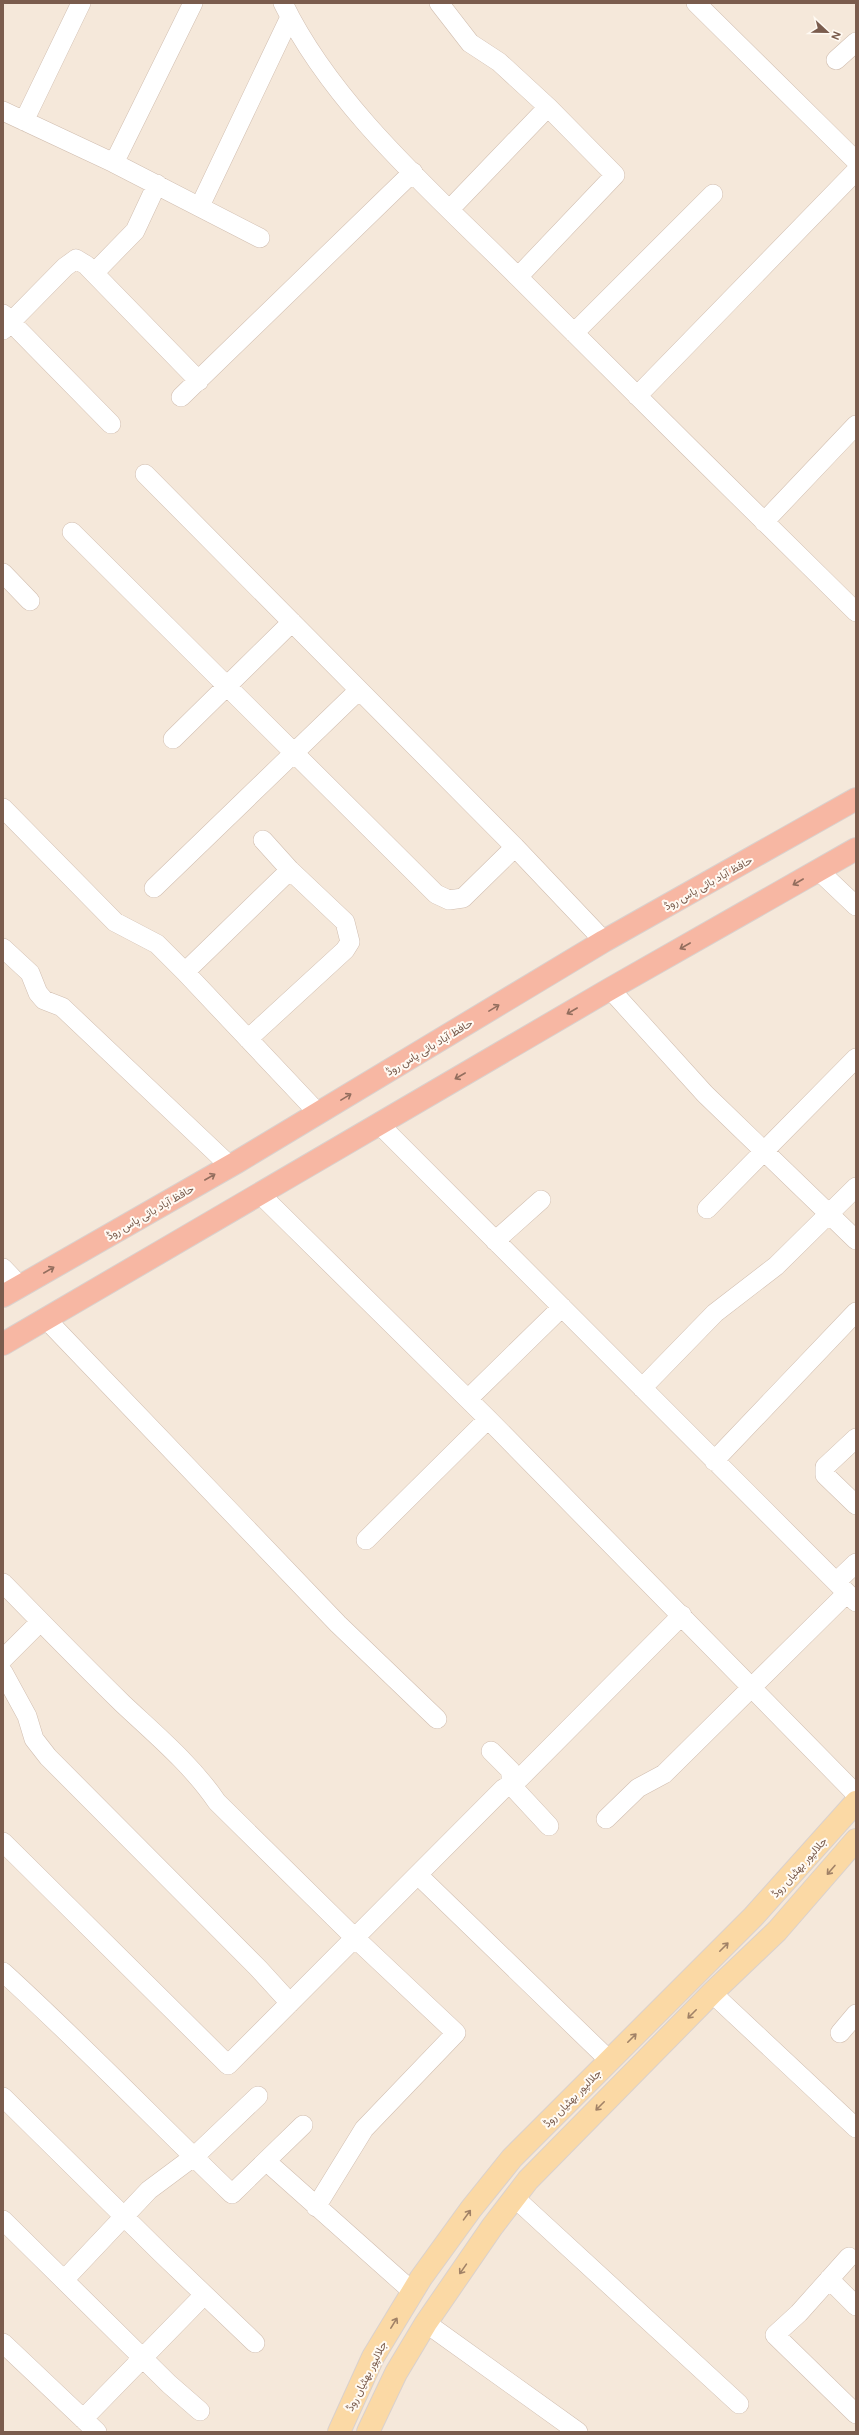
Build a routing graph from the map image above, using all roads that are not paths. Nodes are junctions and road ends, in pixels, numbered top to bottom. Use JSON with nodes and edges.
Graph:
{"nodes":[{"id":1,"x":81,"y":3,"type":"edge"},
{"id":2,"x":193,"y":3,"type":"edge"},
{"id":3,"x":439,"y":3,"type":"edge"},
{"id":4,"x":696,"y":3,"type":"edge"},
{"id":5,"x":287,"y":10,"type":"edge"},
{"id":6,"x":856,"y":42,"type":"edge"},
{"id":7,"x":836,"y":60,"type":"dead end"},
{"id":8,"x":548,"y":107,"type":"junction"},
{"id":9,"x":3,"y":111,"type":"edge"},
{"id":10,"x":24,"y":121,"type":"junction"},
{"id":11,"x":856,"y":162,"type":"edge"},
{"id":12,"x":114,"y":163,"type":"junction"},
{"id":13,"x":856,"y":171,"type":"edge"},
{"id":14,"x":413,"y":172,"type":"junction"},
{"id":15,"x":157,"y":184,"type":"junction"},
{"id":16,"x":713,"y":194,"type":"dead end"},
{"id":17,"x":200,"y":206,"type":"junction"},
{"id":18,"x":450,"y":209,"type":"junction"},
{"id":19,"x":260,"y":238,"type":"dead end"},
{"id":20,"x":94,"y":273,"type":"junction"},
{"id":21,"x":518,"y":277,"type":"junction"},
{"id":22,"x":6,"y":322,"type":"edge"},
{"id":23,"x":574,"y":333,"type":"junction"},
{"id":24,"x":199,"y":382,"type":"junction"},
{"id":25,"x":637,"y":396,"type":"junction"},
{"id":26,"x":181,"y":397,"type":"dead end"},
{"id":27,"x":111,"y":424,"type":"dead end"},
{"id":28,"x":856,"y":425,"type":"edge"},
{"id":29,"x":145,"y":474,"type":"dead end"},
{"id":30,"x":764,"y":522,"type":"junction"},
{"id":31,"x":72,"y":532,"type":"dead end"},
{"id":32,"x":3,"y":573,"type":"edge"},
{"id":33,"x":30,"y":601,"type":"dead end"},
{"id":34,"x":856,"y":612,"type":"edge"},
{"id":35,"x":292,"y":622,"type":"junction"},
{"id":36,"x":228,"y":687,"type":"junction"},
{"id":37,"x":359,"y":690,"type":"junction"},
{"id":38,"x":173,"y":739,"type":"dead end"},
{"id":39,"x":293,"y":752,"type":"junction"},
{"id":40,"x":856,"y":799,"type":"edge"},
{"id":41,"x":3,"y":808,"type":"edge"},
{"id":42,"x":263,"y":840,"type":"dead end"},
{"id":43,"x":515,"y":847,"type":"junction"},
{"id":44,"x":856,"y":849,"type":"edge"},
{"id":45,"x":290,"y":870,"type":"junction"},
{"id":46,"x":818,"y":870,"type":"junction"},
{"id":47,"x":154,"y":888,"type":"dead end"},
{"id":48,"x":856,"y":906,"type":"edge"},
{"id":49,"x":604,"y":941,"type":"junction"},
{"id":50,"x":3,"y":948,"type":"edge"},
{"id":51,"x":185,"y":972,"type":"junction"},
{"id":52,"x":610,"y":989,"type":"junction"},
{"id":53,"x":248,"y":1039,"type":"junction"},
{"id":54,"x":856,"y":1058,"type":"edge"},
{"id":55,"x":318,"y":1114,"type":"junction"},
{"id":56,"x":379,"y":1124,"type":"junction"},
{"id":57,"x":764,"y":1152,"type":"junction"},
{"id":58,"x":230,"y":1166,"type":"junction"},
{"id":59,"x":856,"y":1187,"type":"edge"},
{"id":60,"x":259,"y":1193,"type":"junction"},
{"id":61,"x":541,"y":1200,"type":"dead end"},
{"id":62,"x":707,"y":1209,"type":"dead end"},
{"id":63,"x":830,"y":1215,"type":"junction"},
{"id":64,"x":856,"y":1240,"type":"edge"},
{"id":65,"x":496,"y":1241,"type":"junction"},
{"id":66,"x":3,"y":1268,"type":"edge"},
{"id":67,"x":12,"y":1291,"type":"edge"},
{"id":68,"x":562,"y":1307,"type":"junction"},
{"id":69,"x":856,"y":1312,"type":"edge"},
{"id":70,"x":46,"y":1319,"type":"junction"},
{"id":71,"x":3,"y":1344,"type":"edge"},
{"id":72,"x":642,"y":1388,"type":"junction"},
{"id":73,"x":468,"y":1399,"type":"junction"},
{"id":74,"x":488,"y":1419,"type":"junction"},
{"id":75,"x":856,"y":1438,"type":"edge"},
{"id":76,"x":714,"y":1461,"type":"junction"},
{"id":77,"x":856,"y":1505,"type":"edge"},
{"id":78,"x":366,"y":1540,"type":"dead end"},
{"id":79,"x":856,"y":1562,"type":"edge"},
{"id":80,"x":3,"y":1583,"type":"edge"},
{"id":81,"x":846,"y":1592,"type":"edge"},
{"id":82,"x":682,"y":1615,"type":"junction"},
{"id":83,"x":40,"y":1622,"type":"junction"},
{"id":84,"x":3,"y":1659,"type":"edge"},
{"id":85,"x":3,"y":1672,"type":"edge"},
{"id":86,"x":752,"y":1686,"type":"junction"},
{"id":87,"x":437,"y":1719,"type":"dead end"},
{"id":88,"x":491,"y":1751,"type":"dead end"},
{"id":89,"x":511,"y":1785,"type":"junction"},
{"id":90,"x":856,"y":1794,"type":"edge"},
{"id":91,"x":856,"y":1802,"type":"edge"},
{"id":92,"x":606,"y":1819,"type":"dead end"},
{"id":93,"x":548,"y":1826,"type":"dead end"},
{"id":94,"x":3,"y":1842,"type":"edge"},
{"id":95,"x":853,"y":1850,"type":"edge"},
{"id":96,"x":418,"y":1875,"type":"junction"},
{"id":97,"x":355,"y":1938,"type":"junction"},
{"id":98,"x":3,"y":1972,"type":"edge"},
{"id":99,"x":712,"y":1993,"type":"junction"},
{"id":100,"x":290,"y":2003,"type":"junction"},
{"id":101,"x":856,"y":2014,"type":"edge"},
{"id":102,"x":840,"y":2033,"type":"dead end"},
{"id":103,"x":610,"y":2061,"type":"junction"},
{"id":104,"x":258,"y":2096,"type":"dead end"},
{"id":105,"x":5,"y":2103,"type":"edge"},
{"id":106,"x":303,"y":2125,"type":"dead end"},
{"id":107,"x":856,"y":2128,"type":"edge"},
{"id":108,"x":194,"y":2157,"type":"junction"},
{"id":109,"x":266,"y":2161,"type":"junction"},
{"id":110,"x":515,"y":2198,"type":"junction"},
{"id":111,"x":316,"y":2207,"type":"junction"},
{"id":112,"x":123,"y":2216,"type":"junction"},
{"id":113,"x":3,"y":2220,"type":"edge"},
{"id":114,"x":849,"y":2257,"type":"dead end"},
{"id":115,"x":829,"y":2279,"type":"junction"},
{"id":116,"x":64,"y":2280,"type":"junction"},
{"id":117,"x":413,"y":2292,"type":"junction"},
{"id":118,"x":204,"y":2295,"type":"junction"},
{"id":119,"x":856,"y":2306,"type":"edge"},
{"id":120,"x":426,"y":2323,"type":"junction"},
{"id":121,"x":255,"y":2342,"type":"dead end"},
{"id":122,"x":3,"y":2343,"type":"edge"},
{"id":123,"x":143,"y":2358,"type":"junction"},
{"id":124,"x":738,"y":2404,"type":"dead end"},
{"id":125,"x":200,"y":2411,"type":"dead end"},
{"id":126,"x":856,"y":2414,"type":"edge"},
{"id":127,"x":90,"y":2426,"type":"edge"},
{"id":128,"x":339,"y":2432,"type":"edge"},
{"id":129,"x":368,"y":2432,"type":"edge"},
{"id":130,"x":578,"y":2432,"type":"edge"}],
"edges":[{"from":1,"to":10,"type":"street"},
{"from":2,"to":12,"type":"street"},
{"from":3,"to":8,"type":"street"},
{"from":4,"to":11,"type":"street"},
{"from":5,"to":14,"type":"street"},
{"from":5,"to":17,"type":"street"},
{"from":6,"to":7,"type":"street"},
{"from":8,"to":18,"type":"street"},
{"from":8,"to":21,"type":"street"},
{"from":9,"to":10,"type":"street"},
{"from":10,"to":12,"type":"street"},
{"from":12,"to":15,"type":"street"},
{"from":13,"to":25,"type":"street"},
{"from":14,"to":18,"type":"street"},
{"from":14,"to":24,"type":"street"},
{"from":15,"to":17,"type":"street"},
{"from":15,"to":20,"type":"street"},
{"from":16,"to":23,"type":"street"},
{"from":17,"to":19,"type":"street"},
{"from":18,"to":21,"type":"street"},
{"from":20,"to":22,"type":"street"},
{"from":20,"to":24,"type":"street"},
{"from":21,"to":23,"type":"street"},
{"from":22,"to":27,"type":"street"},
{"from":23,"to":25,"type":"street"},
{"from":24,"to":26,"type":"street"},
{"from":25,"to":30,"type":"street"},
{"from":28,"to":30,"type":"street"},
{"from":29,"to":35,"type":"street"},
{"from":30,"to":34,"type":"street"},
{"from":31,"to":36,"type":"street"},
{"from":32,"to":33,"type":"street"},
{"from":35,"to":36,"type":"street"},
{"from":35,"to":37,"type":"street"},
{"from":36,"to":38,"type":"street"},
{"from":36,"to":39,"type":"street"},
{"from":37,"to":39,"type":"street"},
{"from":37,"to":43,"type":"street"},
{"from":39,"to":43,"type":"street"},
{"from":39,"to":47,"type":"street"},
{"from":40,"to":49,"type":"highway","name":"حافظ آباد بائی پاس روڈ"},
{"from":41,"to":51,"type":"street"},
{"from":42,"to":45,"type":"street"},
{"from":43,"to":49,"type":"street"},
{"from":44,"to":46,"type":"highway"},
{"from":45,"to":51,"type":"street"},
{"from":45,"to":53,"type":"street"},
{"from":46,"to":48,"type":"street"},
{"from":46,"to":52,"type":"highway","one_way":true},
{"from":55,"to":49,"type":"highway","name":"حافظ آباد بائی پاس روڈ","one_way":true},
{"from":50,"to":58,"type":"street"},
{"from":51,"to":53,"type":"street"},
{"from":52,"to":56,"type":"highway","one_way":true},
{"from":52,"to":57,"type":"street"},
{"from":53,"to":55,"type":"street"},
{"from":54,"to":57,"type":"street"},
{"from":55,"to":58,"type":"highway","name":"حافظ آباد بائی پاس روڈ"},
{"from":56,"to":60,"type":"highway"},
{"from":56,"to":65,"type":"street"},
{"from":57,"to":62,"type":"street"},
{"from":57,"to":63,"type":"street"},
{"from":67,"to":58,"type":"highway","name":"حافظ آباد بائی پاس روڈ","one_way":true},
{"from":59,"to":63,"type":"street"},
{"from":60,"to":70,"type":"highway"},
{"from":60,"to":73,"type":"street"},
{"from":61,"to":65,"type":"street"},
{"from":63,"to":64,"type":"street"},
{"from":63,"to":72,"type":"street"},
{"from":65,"to":68,"type":"street"},
{"from":66,"to":67,"type":"street"},
{"from":68,"to":72,"type":"street"},
{"from":68,"to":73,"type":"street"},
{"from":69,"to":76,"type":"street"},
{"from":70,"to":71,"type":"highway"},
{"from":70,"to":87,"type":"street"},
{"from":72,"to":76,"type":"street"},
{"from":73,"to":74,"type":"street"},
{"from":74,"to":78,"type":"street"},
{"from":74,"to":82,"type":"street"},
{"from":75,"to":77,"type":"street"},
{"from":76,"to":81,"type":"street"},
{"from":79,"to":81,"type":"street"},
{"from":80,"to":83,"type":"street"},
{"from":81,"to":86,"type":"street"},
{"from":82,"to":86,"type":"street"},
{"from":82,"to":89,"type":"street"},
{"from":83,"to":84,"type":"street"},
{"from":83,"to":97,"type":"street"},
{"from":85,"to":100,"type":"street"},
{"from":86,"to":90,"type":"street"},
{"from":86,"to":92,"type":"street"},
{"from":88,"to":89,"type":"street"},
{"from":89,"to":93,"type":"street"},
{"from":89,"to":96,"type":"street"},
{"from":103,"to":91,"type":"main road","name":"جلالپور بھٹیاں روڈ","one_way":true},
{"from":94,"to":100,"type":"street"},
{"from":95,"to":99,"type":"main road","one_way":true},
{"from":96,"to":97,"type":"street"},
{"from":96,"to":103,"type":"street"},
{"from":97,"to":100,"type":"street"},
{"from":97,"to":111,"type":"street"},
{"from":98,"to":108,"type":"street"},
{"from":99,"to":107,"type":"street"},
{"from":99,"to":110,"type":"main road","one_way":true},
{"from":101,"to":102,"type":"street"},
{"from":117,"to":103,"type":"main road","name":"جلالپور بھٹیاں روڈ","one_way":true},
{"from":104,"to":108,"type":"street"},
{"from":105,"to":112,"type":"street"},
{"from":106,"to":109,"type":"street"},
{"from":108,"to":109,"type":"street"},
{"from":108,"to":112,"type":"street"},
{"from":109,"to":111,"type":"street"},
{"from":110,"to":120,"type":"main road","one_way":true},
{"from":110,"to":124,"type":"street"},
{"from":111,"to":117,"type":"street"},
{"from":112,"to":116,"type":"street"},
{"from":112,"to":118,"type":"street"},
{"from":113,"to":116,"type":"street"},
{"from":114,"to":115,"type":"street"},
{"from":115,"to":119,"type":"street"},
{"from":115,"to":126,"type":"street"},
{"from":116,"to":123,"type":"street"},
{"from":128,"to":117,"type":"main road","name":"جلالپور بھٹیاں روڈ","one_way":true},
{"from":118,"to":121,"type":"street"},
{"from":118,"to":123,"type":"street"},
{"from":120,"to":129,"type":"main road"},
{"from":120,"to":130,"type":"street"},
{"from":122,"to":127,"type":"street"},
{"from":123,"to":125,"type":"street"},
{"from":123,"to":127,"type":"street"}]}
